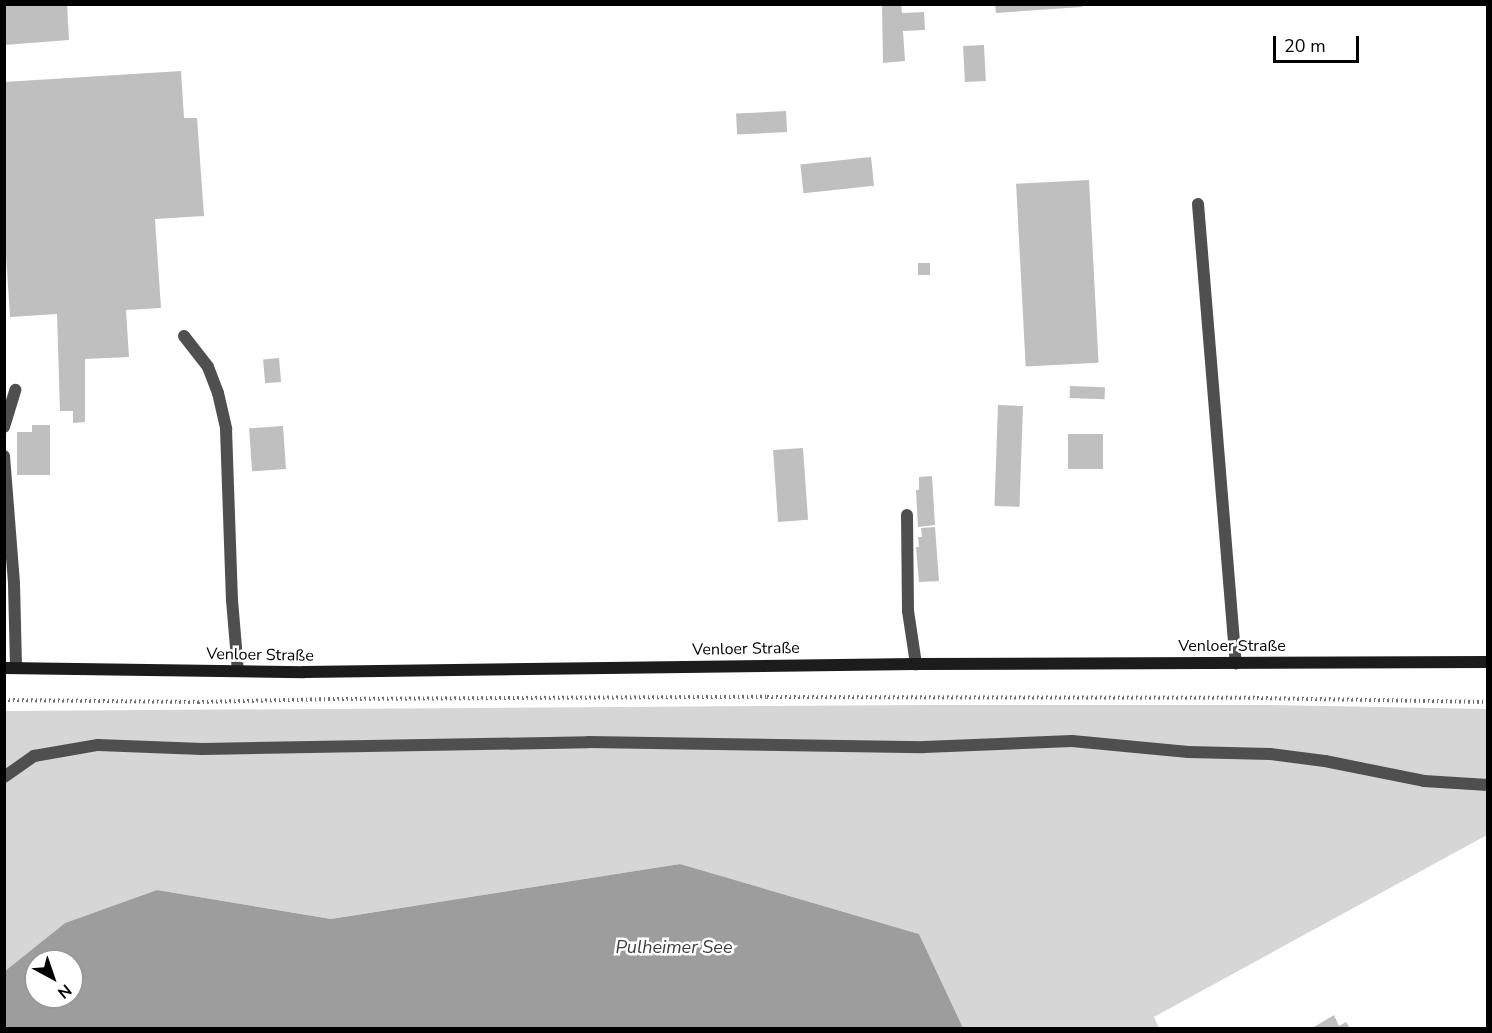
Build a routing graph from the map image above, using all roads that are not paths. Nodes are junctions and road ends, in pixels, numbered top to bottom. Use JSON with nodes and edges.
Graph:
{"nodes":[{"id":1,"x":1198,"y":204,"type":"dead end"},
{"id":2,"x":184,"y":336,"type":"dead end"},
{"id":3,"x":15,"y":390,"type":"dead end"},
{"id":4,"x":4,"y":427,"type":"edge"},
{"id":5,"x":4,"y":456,"type":"edge"},
{"id":6,"x":907,"y":515,"type":"dead end"},
{"id":7,"x":1488,"y":662,"type":"edge"},
{"id":8,"x":1236,"y":663,"type":"junction"},
{"id":9,"x":916,"y":664,"type":"junction"},
{"id":10,"x":10,"y":668,"type":"edge"},
{"id":11,"x":238,"y":671,"type":"junction"},
{"id":12,"x":4,"y":777,"type":"edge"},
{"id":13,"x":1488,"y":784,"type":"edge"}],
"edges":[{"from":1,"to":8,"type":"lane"},
{"from":2,"to":11,"type":"lane"},
{"from":3,"to":4,"type":"lane"},
{"from":5,"to":10,"type":"lane"},
{"from":6,"to":9,"type":"lane"},
{"from":7,"to":8,"type":"main road","name":"Venloer Straße"},
{"from":8,"to":9,"type":"main road","name":"Venloer Straße"},
{"from":9,"to":11,"type":"main road","name":"Venloer Straße"},
{"from":10,"to":11,"type":"main road","name":"Venloer Straße"},
{"from":12,"to":13,"type":"lane"}]}
